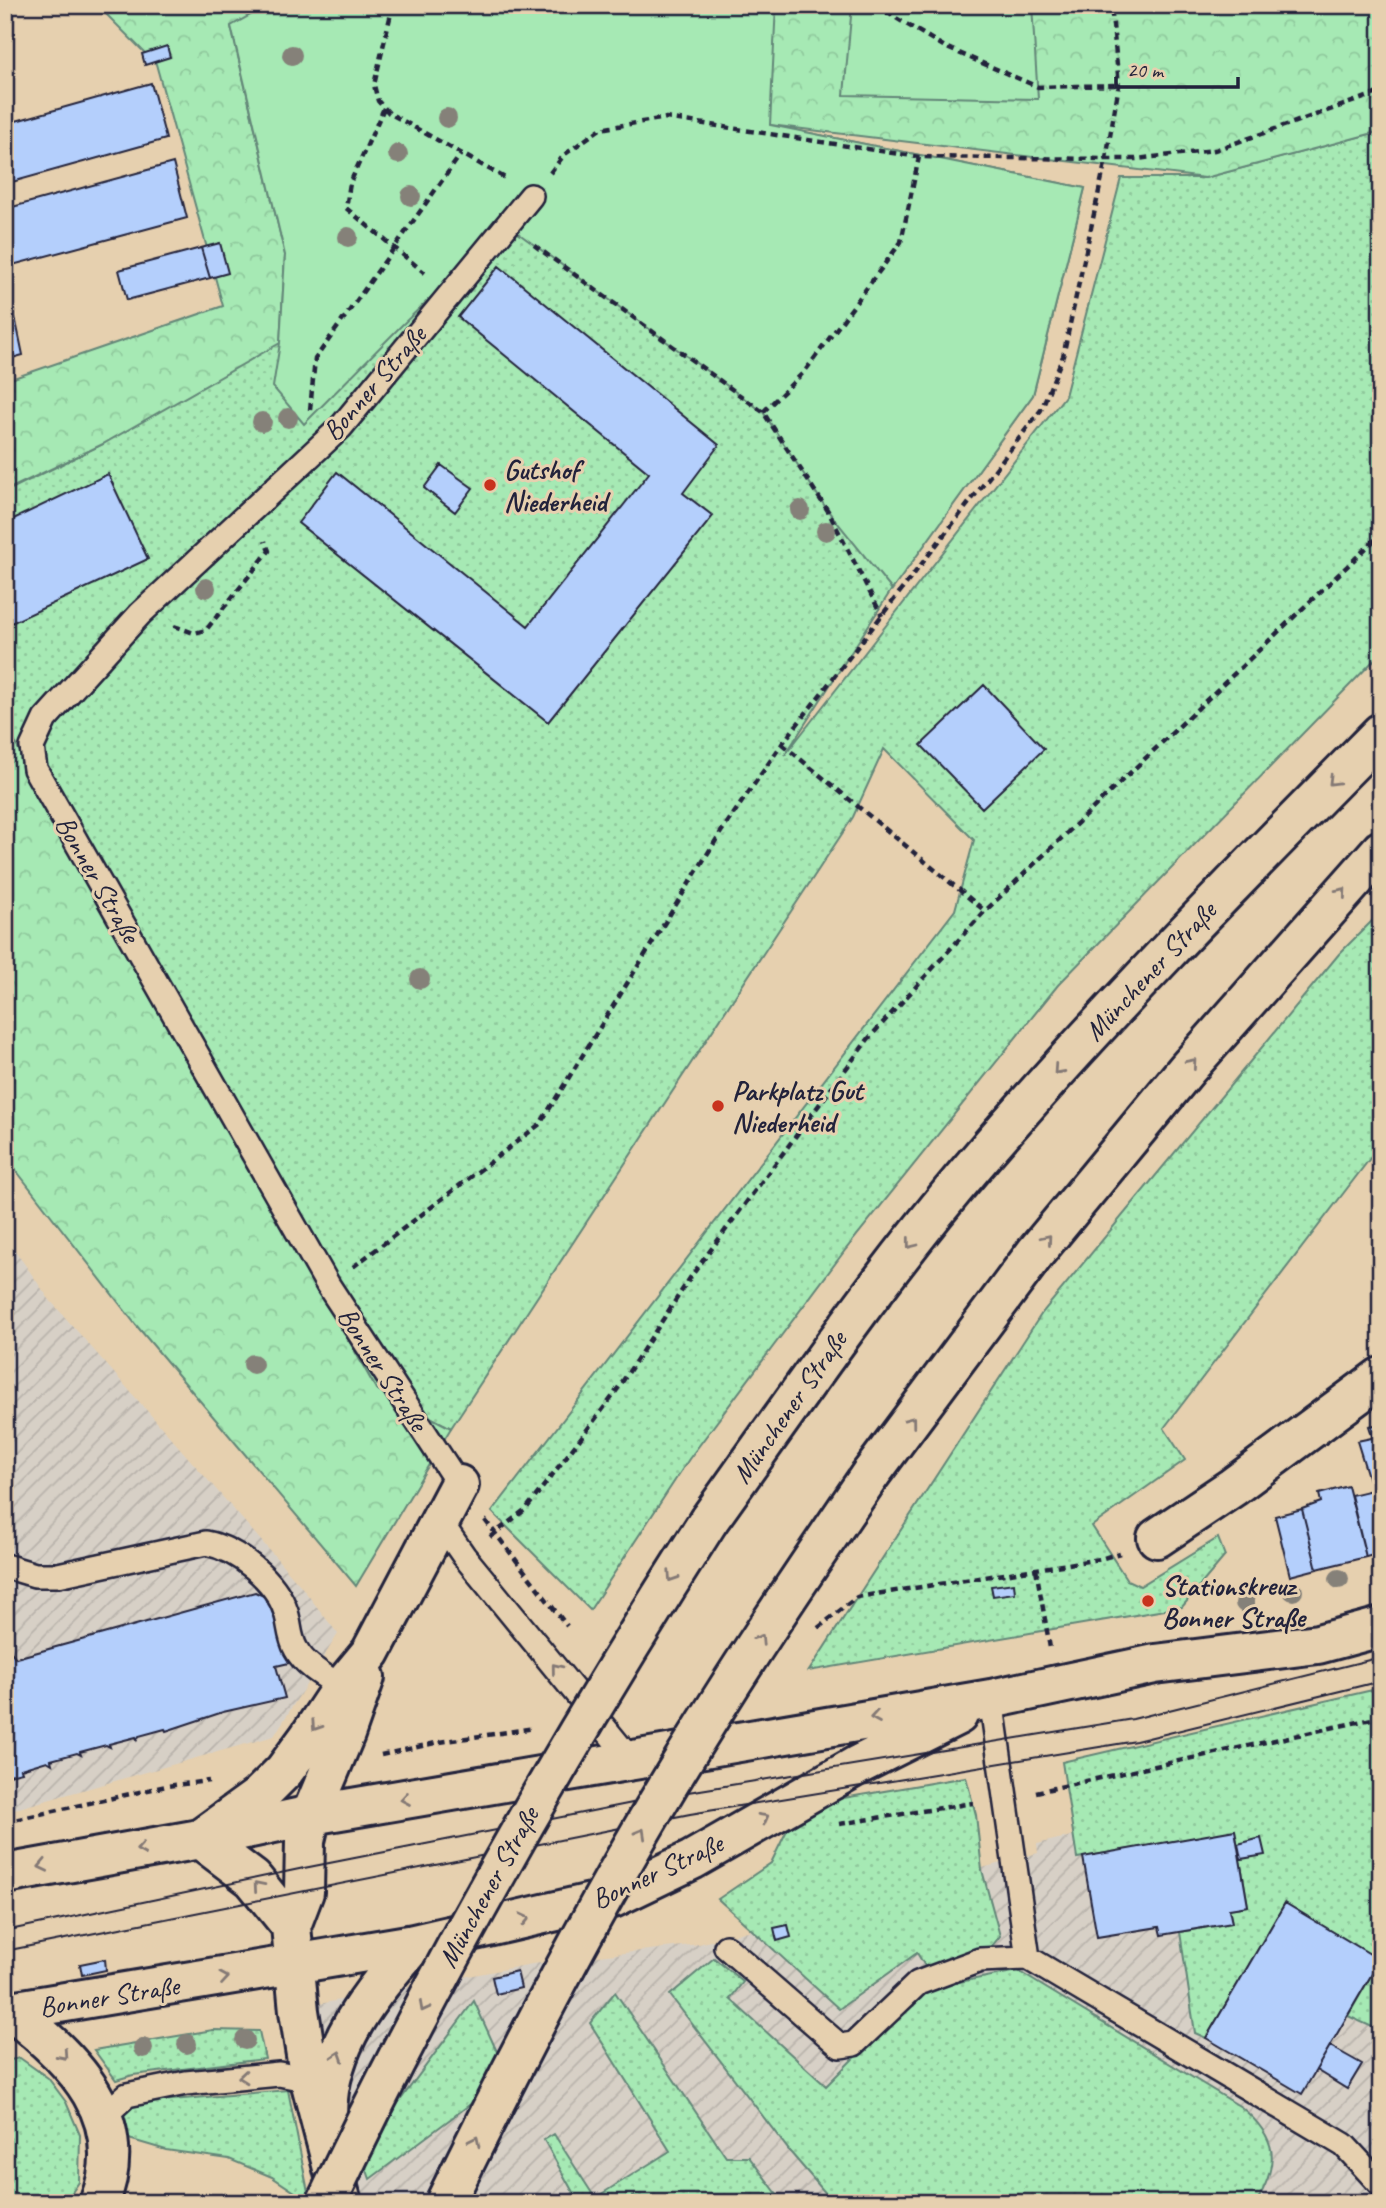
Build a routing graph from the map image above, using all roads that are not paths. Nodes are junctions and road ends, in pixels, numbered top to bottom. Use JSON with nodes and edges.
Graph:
{"nodes":[{"id":1,"x":530,"y":196,"type":"road end"},
{"id":2,"x":1381,"y":733,"type":"edge"},
{"id":3,"x":1381,"y":850,"type":"edge"},
{"id":4,"x":1381,"y":1377,"type":"edge"},
{"id":5,"x":459,"y":1485,"type":"joint"},
{"id":6,"x":439,"y":1520,"type":"junction"},
{"id":7,"x":1157,"y":1538,"type":"road end"},
{"id":8,"x":5,"y":1566,"type":"edge"},
{"id":9,"x":1381,"y":1627,"type":"edge"},
{"id":10,"x":371,"y":1652,"type":"junction"},
{"id":11,"x":342,"y":1687,"type":"junction"},
{"id":12,"x":991,"y":1699,"type":"junction"},
{"id":13,"x":647,"y":1756,"type":"junction"},
{"id":14,"x":311,"y":1815,"type":"junction"},
{"id":15,"x":200,"y":1839,"type":"junction"},
{"id":16,"x":5,"y":1874,"type":"edge"},
{"id":17,"x":291,"y":1926,"type":"junction"},
{"id":18,"x":414,"y":1944,"type":"junction"},
{"id":19,"x":726,"y":1947,"type":"dead end"},
{"id":20,"x":1028,"y":1958,"type":"junction"},
{"id":21,"x":295,"y":1966,"type":"junction"},
{"id":22,"x":8,"y":2012,"type":"edge"},
{"id":23,"x":310,"y":2080,"type":"junction"},
{"id":24,"x":103,"y":2117,"type":"junction"},
{"id":25,"x":327,"y":2147,"type":"junction"},
{"id":26,"x":1381,"y":2185,"type":"edge"},
{"id":27,"x":99,"y":2203,"type":"edge"},
{"id":28,"x":326,"y":2203,"type":"edge"},
{"id":29,"x":342,"y":2203,"type":"edge"},
{"id":30,"x":445,"y":2203,"type":"edge"}],
"edges":[{"from":1,"to":5,"type":"lane","name":"Bonner Straße"},
{"from":2,"to":28,"type":"main road","name":"Münchener Straße","one_way":true,"bridge":true},
{"from":30,"to":3,"type":"main road","one_way":true,"bridge":true},
{"from":4,"to":7,"type":"main road"},
{"from":5,"to":6,"type":"main road","name":"Bonner Straße"},
{"from":6,"to":10,"type":"main road","name":"Bonner Straße"},
{"from":13,"to":6,"type":"lane","one_way":true},
{"from":8,"to":11,"type":"lane"},
{"from":9,"to":12,"type":"main road","name":"Bonner Straße"},
{"from":10,"to":11,"type":"main road","name":"Bonner Straße"},
{"from":10,"to":14,"type":"main road","name":"Bonner Straße"},
{"from":11,"to":15,"type":"main road","name":"Bonner Straße","one_way":true},
{"from":12,"to":13,"type":"main road","name":"Bonner Straße","one_way":true},
{"from":18,"to":12,"type":"main road","name":"Bonner Straße","one_way":true},
{"from":12,"to":20,"type":"lane"},
{"from":13,"to":14,"type":"main road","name":"Bonner Straße","one_way":true},
{"from":14,"to":15,"type":"main road","name":"Bonner Straße"},
{"from":14,"to":17,"type":"main road","name":"Bonner Straße"},
{"from":15,"to":16,"type":"main road","name":"Bonner Straße","one_way":true},
{"from":17,"to":15,"type":"main road","one_way":true},
{"from":17,"to":21,"type":"main road","name":"Bonner Straße"},
{"from":18,"to":21,"type":"main road","name":"Bonner Straße"},
{"from":25,"to":18,"type":"main road","name":"Münchener Straße","one_way":true},
{"from":19,"to":20,"type":"lane"},
{"from":20,"to":26,"type":"lane"},
{"from":22,"to":21,"type":"main road","name":"Bonner Straße","one_way":true},
{"from":21,"to":23,"type":"main road","name":"Münchener Straße"},
{"from":22,"to":24,"type":"main road","one_way":true},
{"from":23,"to":24,"type":"lane","one_way":true},
{"from":23,"to":25,"type":"main road","name":"Münchener Straße"},
{"from":24,"to":27,"type":"main road"},
{"from":25,"to":29,"type":"main road","name":"Münchener Straße"}]}
